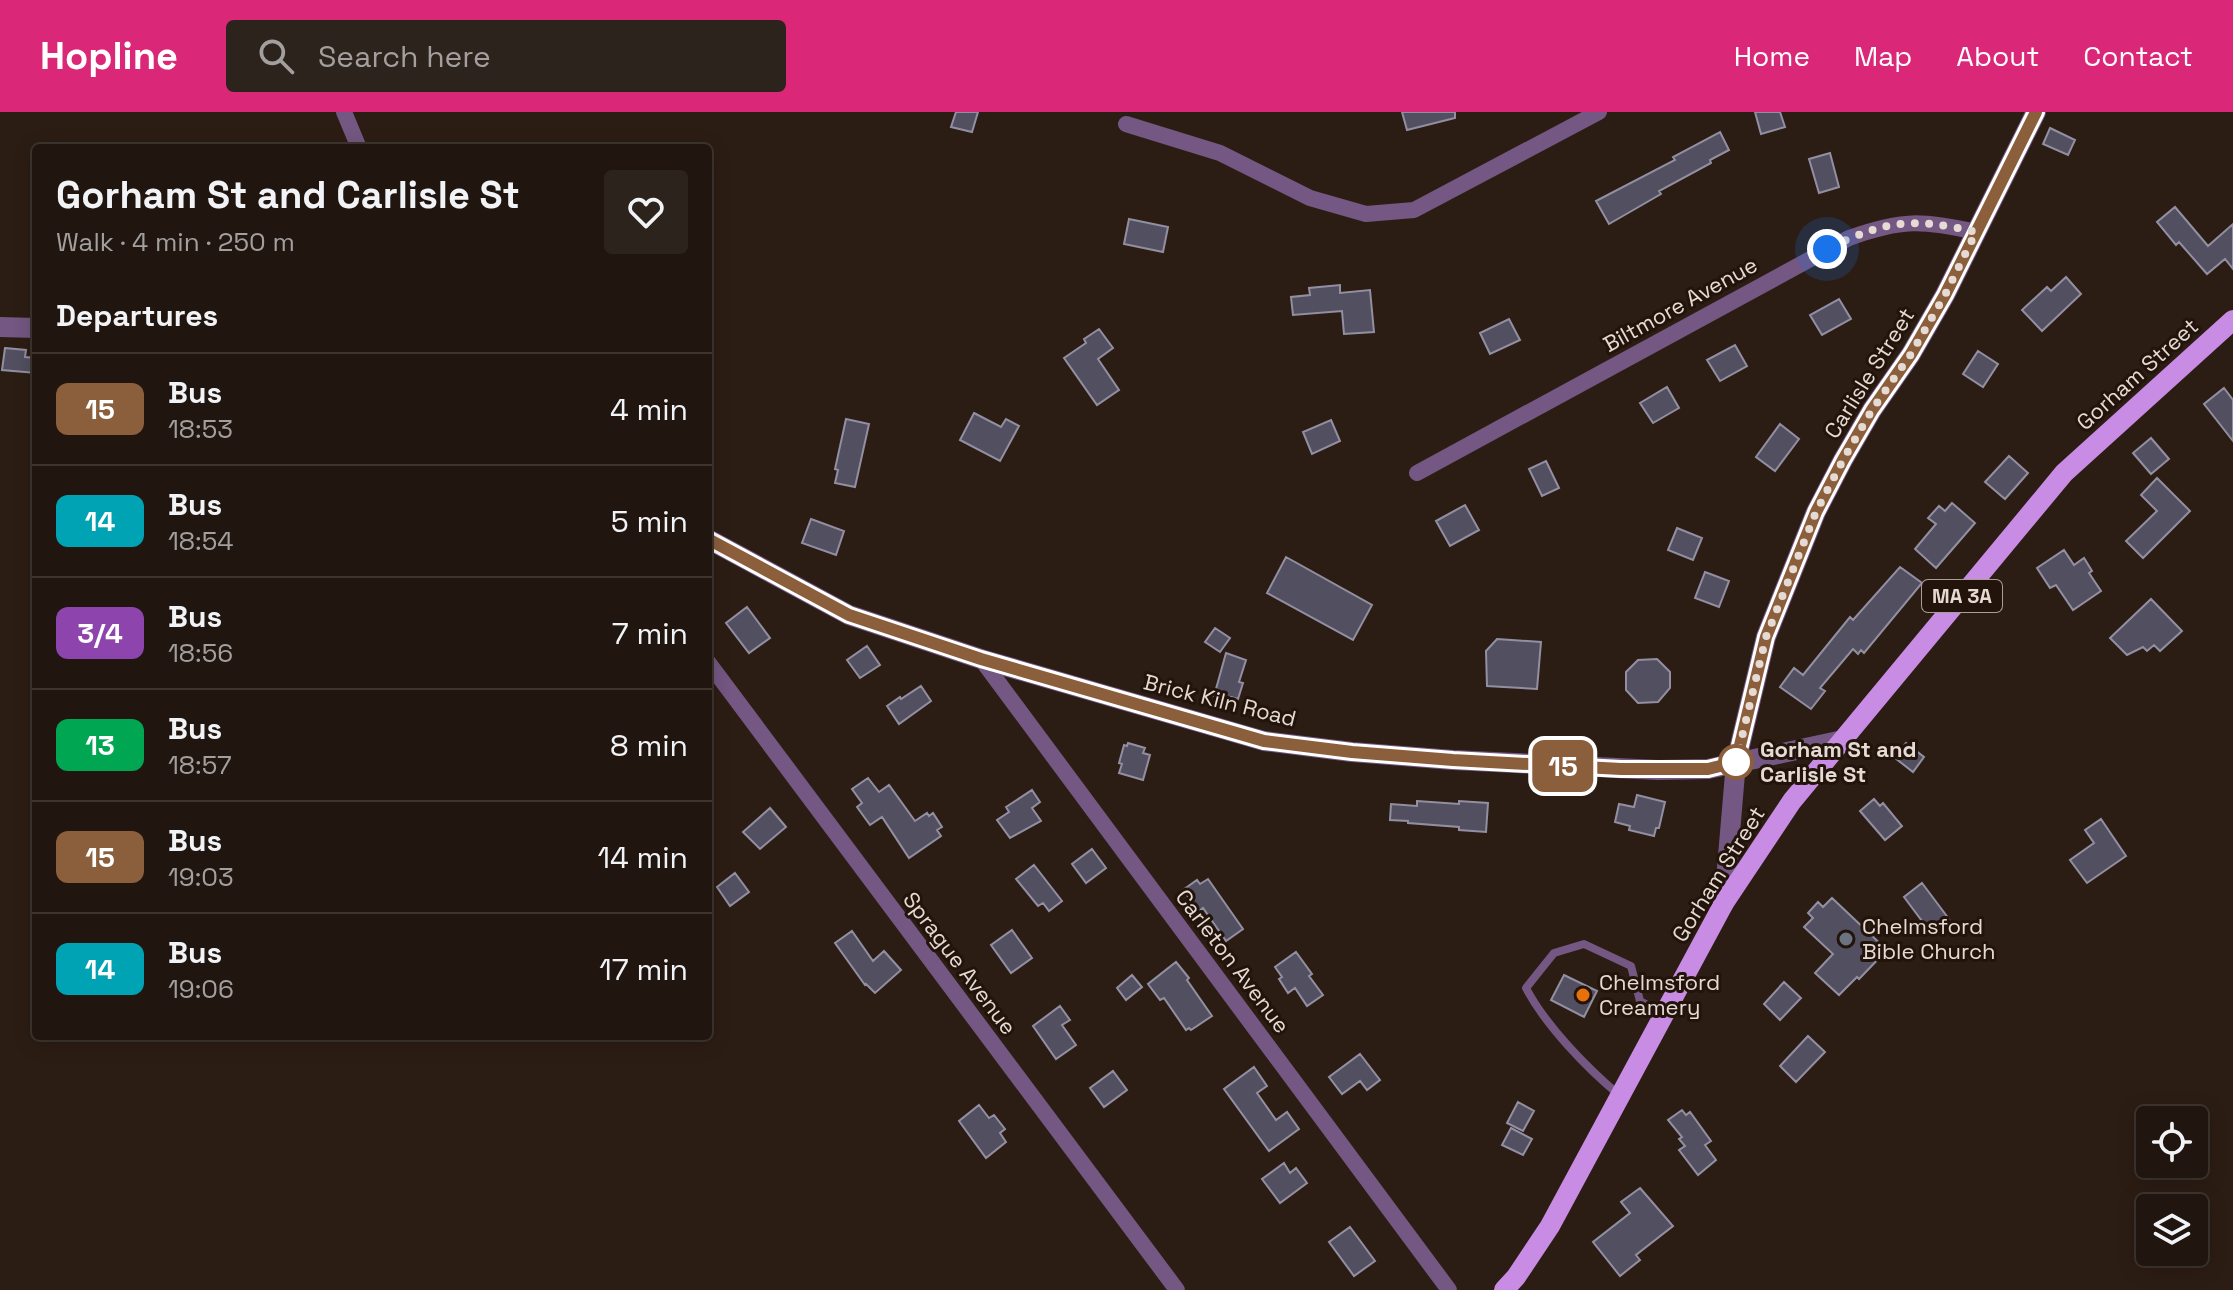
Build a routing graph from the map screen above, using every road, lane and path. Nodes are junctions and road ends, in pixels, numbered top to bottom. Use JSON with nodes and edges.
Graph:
{"nodes":[{"id":1,"x":344,"y":112,"type":"edge"},
{"id":2,"x":1599,"y":112,"type":"edge"},
{"id":3,"x":2036,"y":112,"type":"edge"},
{"id":4,"x":1126,"y":124,"type":"dead end"},
{"id":5,"x":357,"y":144,"type":"edge"},
{"id":6,"x":1976,"y":232,"type":"junction"},
{"id":7,"x":2233,"y":320,"type":"edge"},
{"id":8,"x":0,"y":327,"type":"edge"},
{"id":9,"x":32,"y":328,"type":"edge"},
{"id":10,"x":1417,"y":473,"type":"dead end"},
{"id":11,"x":712,"y":541,"type":"edge"},
{"id":12,"x":981,"y":659,"type":"junction"},
{"id":13,"x":712,"y":667,"type":"edge"},
{"id":14,"x":1843,"y":740,"type":"junction"},
{"id":15,"x":1736,"y":762,"type":"junction"},
{"id":16,"x":1724,"y":903,"type":"junction"},
{"id":17,"x":1664,"y":1014,"type":"junction"},
{"id":18,"x":1621,"y":1096,"type":"junction"},
{"id":19,"x":1177,"y":1290,"type":"edge"},
{"id":20,"x":1449,"y":1290,"type":"edge"},
{"id":21,"x":1504,"y":1290,"type":"edge"}],
"edges":[{"from":1,"to":5,"type":"street"},
{"from":2,"to":4,"type":"street"},
{"from":3,"to":6,"type":"street","name":"Carlisle Street"},
{"from":6,"to":10,"type":"street","name":"Biltmore Avenue"},
{"from":6,"to":15,"type":"street","name":"Carlisle Street"},
{"from":7,"to":14,"type":"main road","name":"Gorham Street","number":"MA 3A"},
{"from":8,"to":9,"type":"street"},
{"from":11,"to":12,"type":"street","name":"Brick Kiln Road"},
{"from":12,"to":15,"type":"street","name":"Brick Kiln Road"},
{"from":12,"to":20,"type":"street","name":"Carleton Avenue"},
{"from":13,"to":19,"type":"street","name":"Sprague Avenue"},
{"from":14,"to":15,"type":"street","name":"Brick Kiln Road"},
{"from":14,"to":16,"type":"main road","name":"Gorham Street","number":"MA 3A"},
{"from":15,"to":16,"type":"street","name":"Carlisle Street"},
{"from":16,"to":17,"type":"main road","name":"Gorham Street","number":"MA 3A"},
{"from":17,"to":18,"type":"main road","name":"Gorham Street","number":"MA 3A"},
{"from":17,"to":18,"type":"lane"},
{"from":18,"to":21,"type":"main road","name":"Gorham Street","number":"MA 3A"}]}
